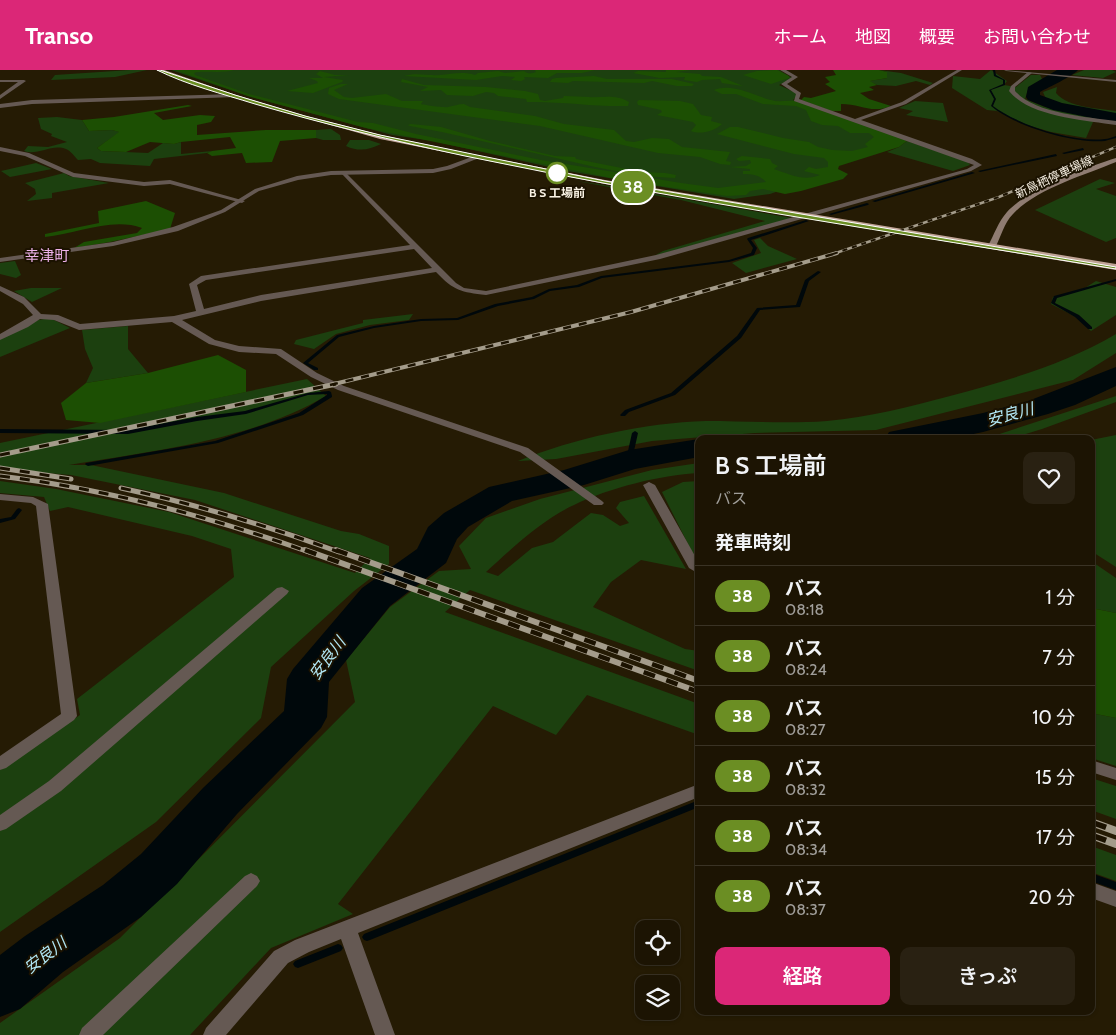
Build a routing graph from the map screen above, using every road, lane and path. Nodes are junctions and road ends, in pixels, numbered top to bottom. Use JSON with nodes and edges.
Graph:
{"nodes":[{"id":1,"x":159,"y":70,"type":"edge"},
{"id":2,"x":782,"y":70,"type":"edge"},
{"id":3,"x":960,"y":70,"type":"edge"},
{"id":4,"x":1006,"y":70,"type":"edge"},
{"id":5,"x":1030,"y":72,"type":"edge"},
{"id":6,"x":1116,"y":80,"type":"edge"},
{"id":7,"x":0,"y":81,"type":"edge"},
{"id":8,"x":234,"y":96,"type":"junction"},
{"id":9,"x":0,"y":97,"type":"edge"},
{"id":10,"x":0,"y":106,"type":"edge"},
{"id":11,"x":859,"y":121,"type":"junction"},
{"id":12,"x":1116,"y":123,"type":"edge"},
{"id":13,"x":0,"y":149,"type":"edge"},
{"id":14,"x":477,"y":157,"type":"junction"},
{"id":15,"x":1116,"y":160,"type":"edge"},
{"id":16,"x":344,"y":173,"type":"junction"},
{"id":17,"x":242,"y":201,"type":"junction"},
{"id":18,"x":807,"y":215,"type":"junction"},
{"id":19,"x":992,"y":246,"type":"junction"},
{"id":20,"x":415,"y":247,"type":"junction"},
{"id":21,"x":0,"y":260,"type":"edge"},
{"id":22,"x":1116,"y":267,"type":"edge"},
{"id":23,"x":437,"y":270,"type":"junction"},
{"id":24,"x":0,"y":288,"type":"edge"},
{"id":25,"x":201,"y":312,"type":"junction"},
{"id":26,"x":38,"y":316,"type":"junction"},
{"id":27,"x":174,"y":319,"type":"junction"},
{"id":28,"x":0,"y":337,"type":"edge"},
{"id":29,"x":649,"y":485,"type":"dead end"},
{"id":30,"x":0,"y":497,"type":"edge"},
{"id":31,"x":596,"y":501,"type":"dead end"},
{"id":32,"x":695,"y":568,"type":"edge"},
{"id":33,"x":282,"y":591,"type":"dead end"},
{"id":34,"x":0,"y":764,"type":"edge"},
{"id":35,"x":1095,"y":767,"type":"edge"},
{"id":36,"x":1116,"y":774,"type":"edge"},
{"id":37,"x":695,"y":792,"type":"edge"},
{"id":38,"x":0,"y":824,"type":"edge"},
{"id":39,"x":251,"y":881,"type":"dead end"},
{"id":40,"x":1095,"y":891,"type":"edge"},
{"id":41,"x":1116,"y":899,"type":"edge"},
{"id":42,"x":347,"y":929,"type":"junction"},
{"id":43,"x":89,"y":1035,"type":"edge"},
{"id":44,"x":213,"y":1035,"type":"edge"},
{"id":45,"x":386,"y":1035,"type":"edge"}],
"edges":[{"from":1,"to":8,"type":"highway"},
{"from":2,"to":11,"type":"street"},
{"from":3,"to":11,"type":"street"},
{"from":4,"to":5,"type":"street"},
{"from":5,"to":6,"type":"street"},
{"from":5,"to":12,"type":"street"},
{"from":7,"to":9,"type":"street"},
{"from":8,"to":10,"type":"street"},
{"from":8,"to":14,"type":"highway"},
{"from":11,"to":18,"type":"street"},
{"from":13,"to":17,"type":"street"},
{"from":14,"to":16,"type":"street"},
{"from":14,"to":18,"type":"highway"},
{"from":15,"to":19,"type":"main road","name":"新鳥栖停車場線"},
{"from":16,"to":17,"type":"street"},
{"from":16,"to":20,"type":"street"},
{"from":17,"to":21,"type":"street"},
{"from":18,"to":19,"type":"highway"},
{"from":18,"to":23,"type":"street"},
{"from":19,"to":22,"type":"highway"},
{"from":20,"to":23,"type":"street"},
{"from":20,"to":25,"type":"street"},
{"from":23,"to":25,"type":"street"},
{"from":24,"to":26,"type":"street"},
{"from":25,"to":27,"type":"street"},
{"from":26,"to":27,"type":"street"},
{"from":26,"to":28,"type":"street"},
{"from":27,"to":31,"type":"street"},
{"from":29,"to":32,"type":"street"},
{"from":30,"to":34,"type":"street"},
{"from":33,"to":38,"type":"street"},
{"from":35,"to":36,"type":"street"},
{"from":37,"to":42,"type":"street"},
{"from":39,"to":43,"type":"street"},
{"from":40,"to":41,"type":"street"},
{"from":42,"to":44,"type":"street"},
{"from":42,"to":45,"type":"street"}]}
